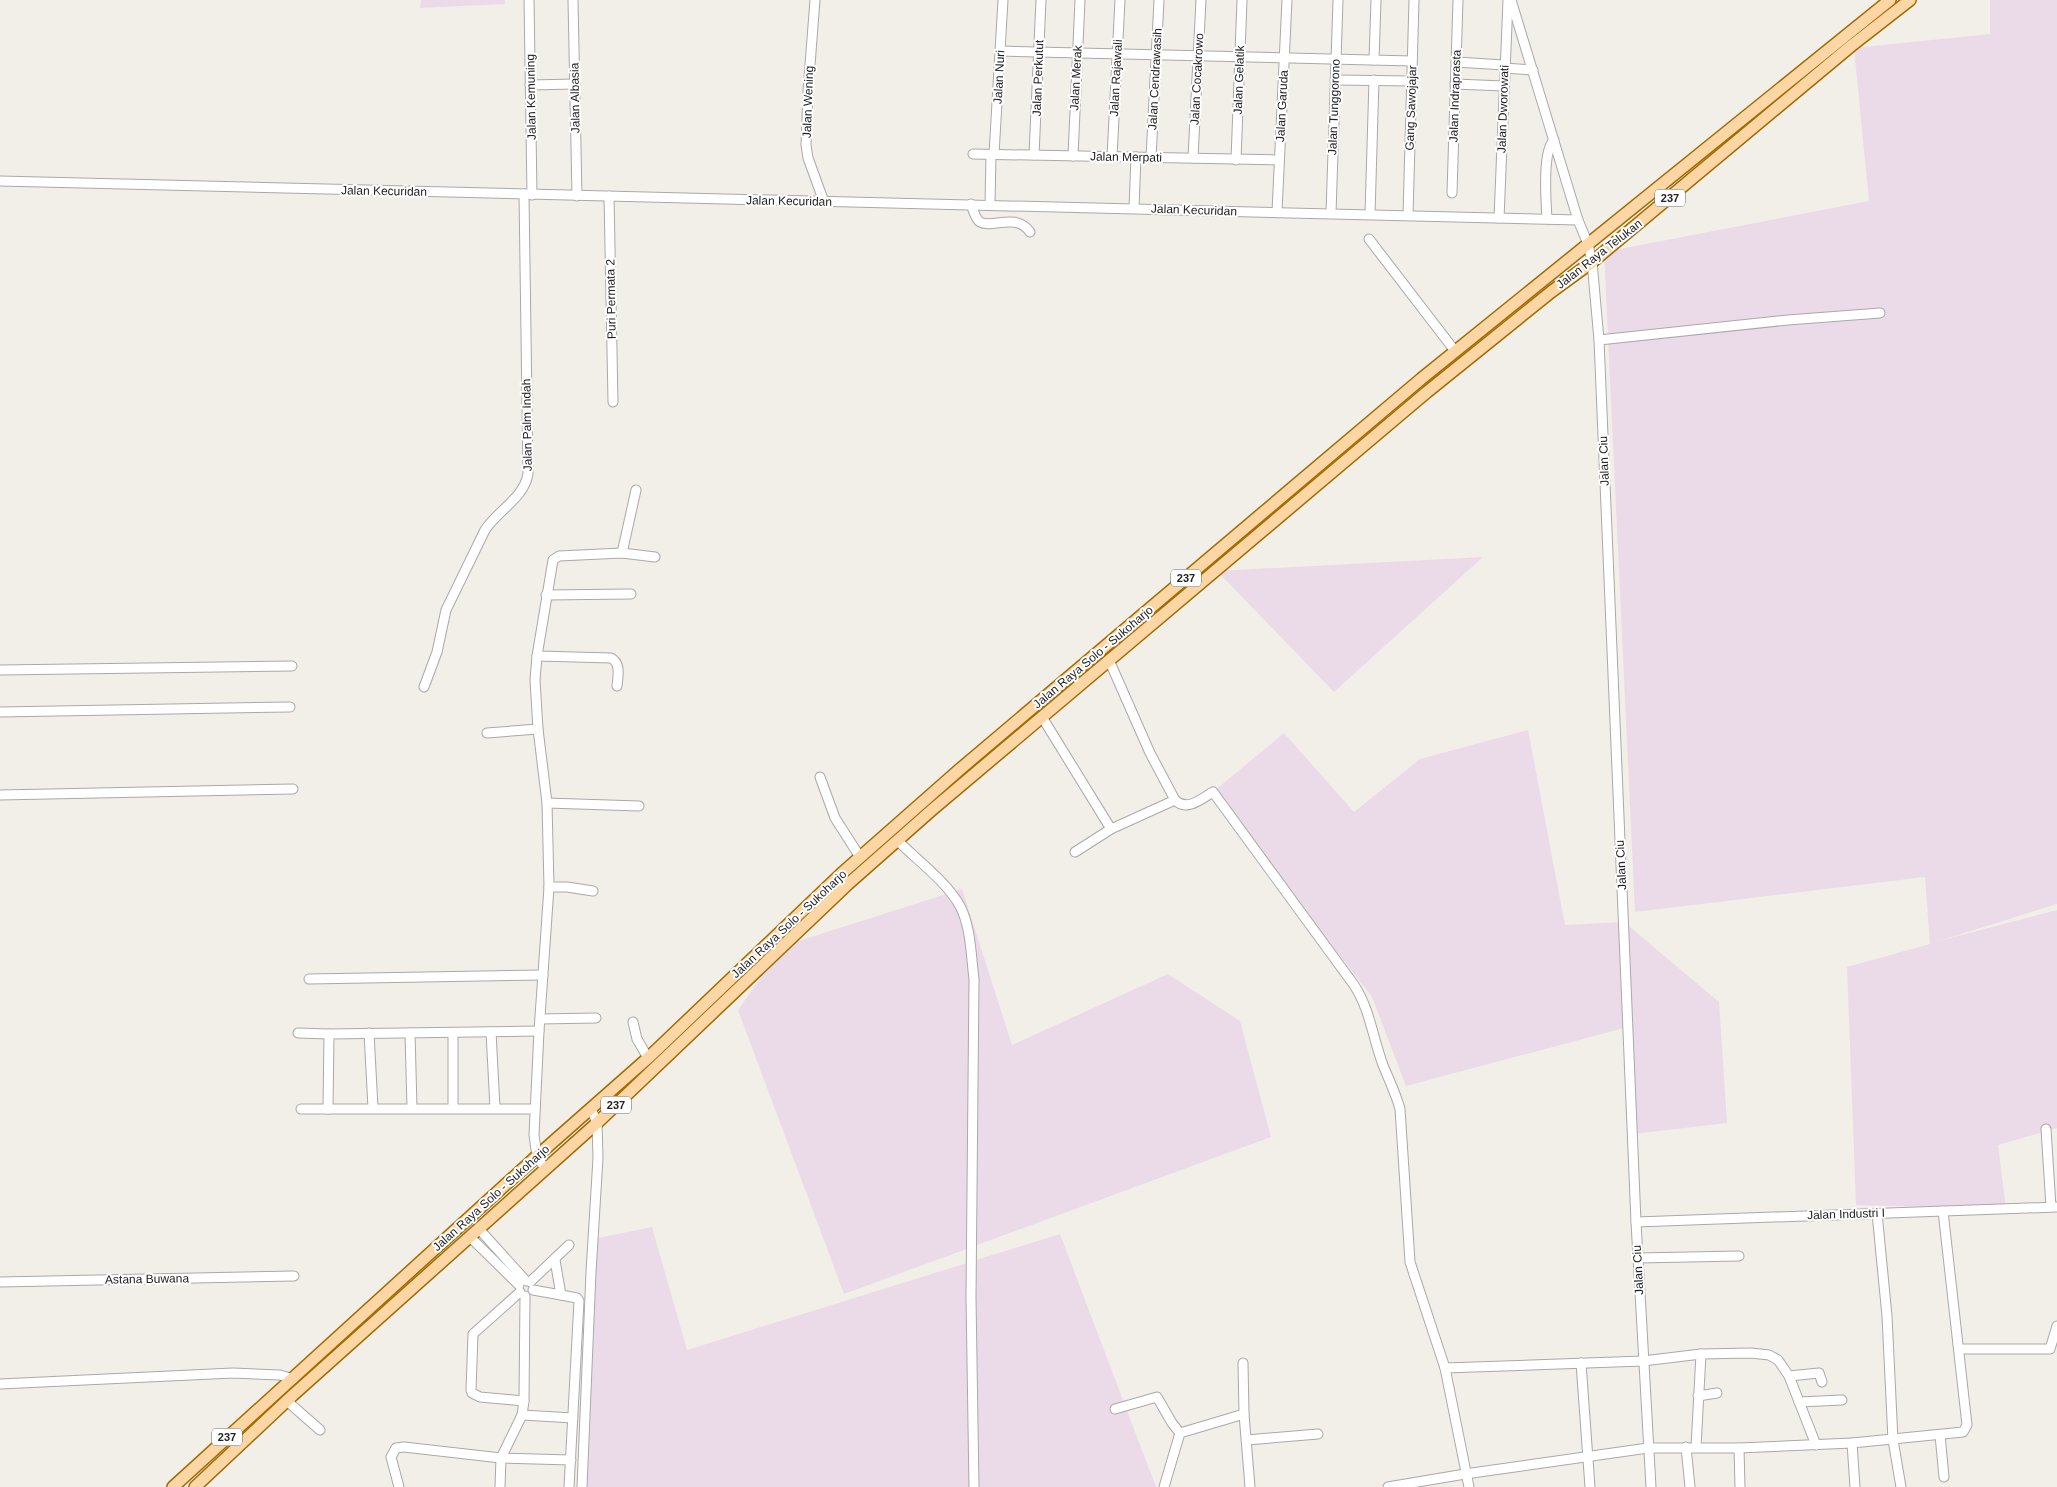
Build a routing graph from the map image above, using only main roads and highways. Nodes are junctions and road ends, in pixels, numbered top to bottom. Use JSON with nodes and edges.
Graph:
{"nodes":[{"id":1,"x":1890,"y":0,"type":"edge"},
{"id":2,"x":1910,"y":0,"type":"edge"},
{"id":3,"x":1421,"y":379,"type":"joint"},
{"id":4,"x":1426,"y":392,"type":"joint"},
{"id":5,"x":1366,"y":425,"type":"junction"},
{"id":6,"x":1376,"y":436,"type":"junction"},
{"id":7,"x":215,"y":1447,"type":"junction"},
{"id":8,"x":226,"y":1459,"type":"junction"},
{"id":9,"x":173,"y":1487,"type":"edge"},
{"id":10,"x":195,"y":1487,"type":"edge"}],
"edges":[{"from":1,"to":3,"type":"main road","name":"Jalan Raya Telukan","number":"237"},
{"from":2,"to":4,"type":"main road","name":"Jalan Raya Telukan","number":"237"},
{"from":3,"to":5,"type":"main road","name":"Jalan Raya Solo - Sukoharjo","number":"237"},
{"from":4,"to":6,"type":"main road","name":"Jalan Raya Solo - Sukoharjo","number":"237"},
{"from":5,"to":6,"type":"main road"},
{"from":5,"to":7,"type":"main road","name":"Jalan Raya Solo - Sukoharjo","number":"237"},
{"from":6,"to":8,"type":"main road","name":"Jalan Raya Solo - Sukoharjo","number":"237"},
{"from":7,"to":8,"type":"main road"},
{"from":7,"to":9,"type":"main road","name":"Jalan Raya Solo - Sukoharjo","number":"237"},
{"from":8,"to":10,"type":"main road","name":"Jalan Raya Solo - Sukoharjo","number":"237"}]}
